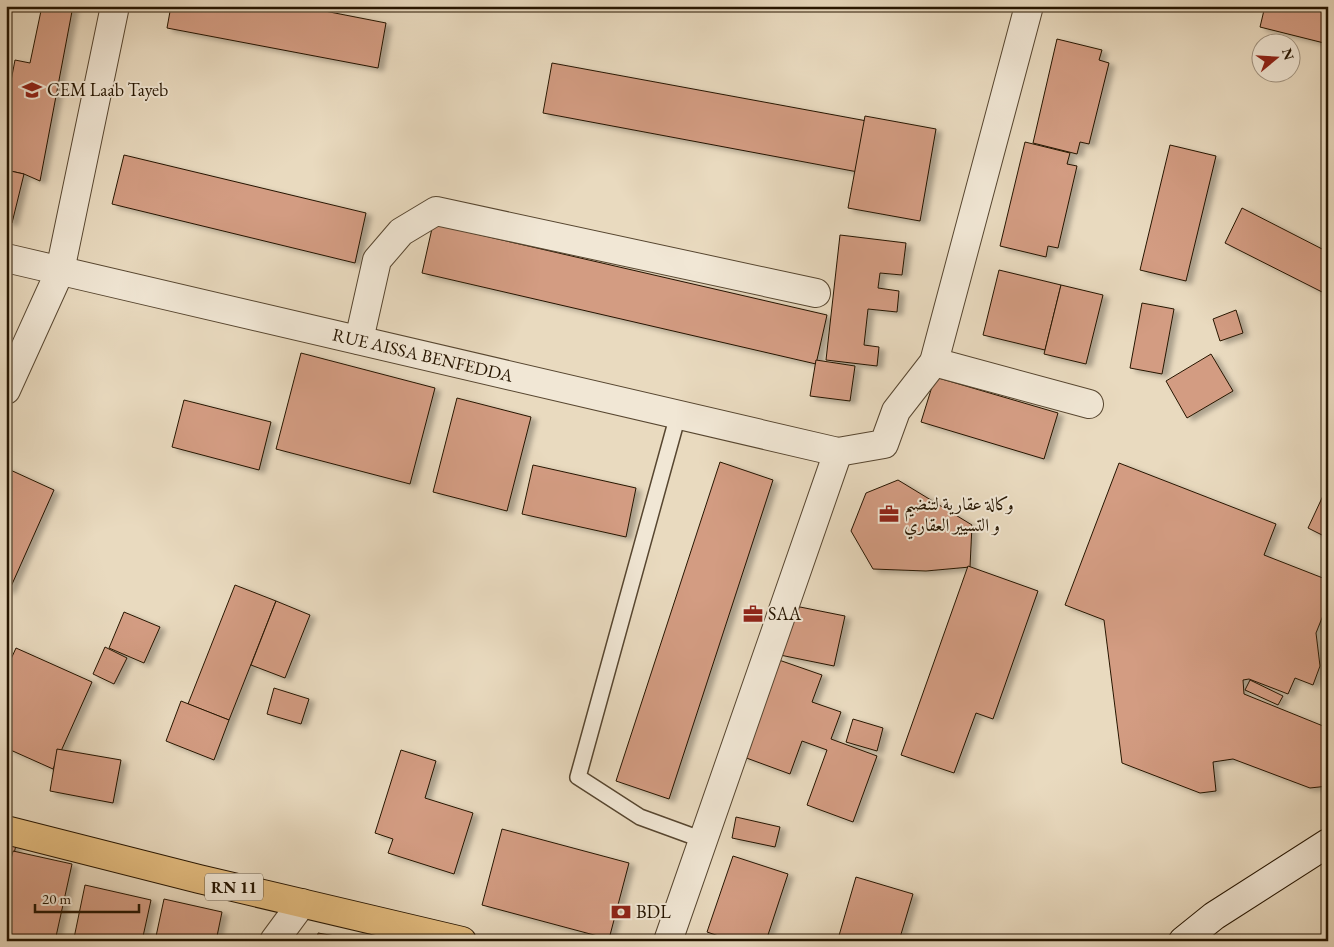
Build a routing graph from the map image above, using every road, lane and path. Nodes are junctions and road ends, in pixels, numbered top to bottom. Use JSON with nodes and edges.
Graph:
{"nodes":[{"id":1,"x":115,"y":6,"type":"edge"},
{"id":2,"x":1029,"y":6,"type":"edge"},
{"id":3,"x":6,"y":258,"type":"edge"},
{"id":4,"x":60,"y":271,"type":"junction"},
{"id":5,"x":816,"y":293,"type":"dead end"},
{"id":6,"x":359,"y":340,"type":"junction"},
{"id":7,"x":934,"y":362,"type":"junction"},
{"id":8,"x":6,"y":390,"type":"edge"},
{"id":9,"x":1089,"y":404,"type":"dead end"},
{"id":10,"x":678,"y":415,"type":"junction"},
{"id":11,"x":838,"y":452,"type":"junction"},
{"id":12,"x":6,"y":830,"type":"edge"},
{"id":13,"x":703,"y":840,"type":"junction"},
{"id":14,"x":1328,"y":843,"type":"edge"},
{"id":15,"x":302,"y":903,"type":"junction"},
{"id":16,"x":274,"y":941,"type":"edge"},
{"id":17,"x":462,"y":941,"type":"edge"},
{"id":18,"x":668,"y":941,"type":"edge"},
{"id":19,"x":1183,"y":941,"type":"edge"}],
"edges":[{"from":1,"to":4,"type":"street"},
{"from":2,"to":7,"type":"street"},
{"from":3,"to":4,"type":"street","name":"RUE AISSA BENFEDDA"},
{"from":4,"to":6,"type":"street","name":"RUE AISSA BENFEDDA"},
{"from":4,"to":8,"type":"street"},
{"from":5,"to":6,"type":"street"},
{"from":6,"to":10,"type":"street","name":"RUE AISSA BENFEDDA"},
{"from":7,"to":9,"type":"street"},
{"from":7,"to":11,"type":"street"},
{"from":10,"to":11,"type":"street","name":"RUE AISSA BENFEDDA"},
{"from":10,"to":13,"type":"lane"},
{"from":11,"to":13,"type":"street"},
{"from":12,"to":15,"type":"main road","number":"RN 11"},
{"from":13,"to":18,"type":"street"},
{"from":14,"to":19,"type":"street"},
{"from":15,"to":16,"type":"street"},
{"from":15,"to":17,"type":"main road","number":"RN 11"}]}
